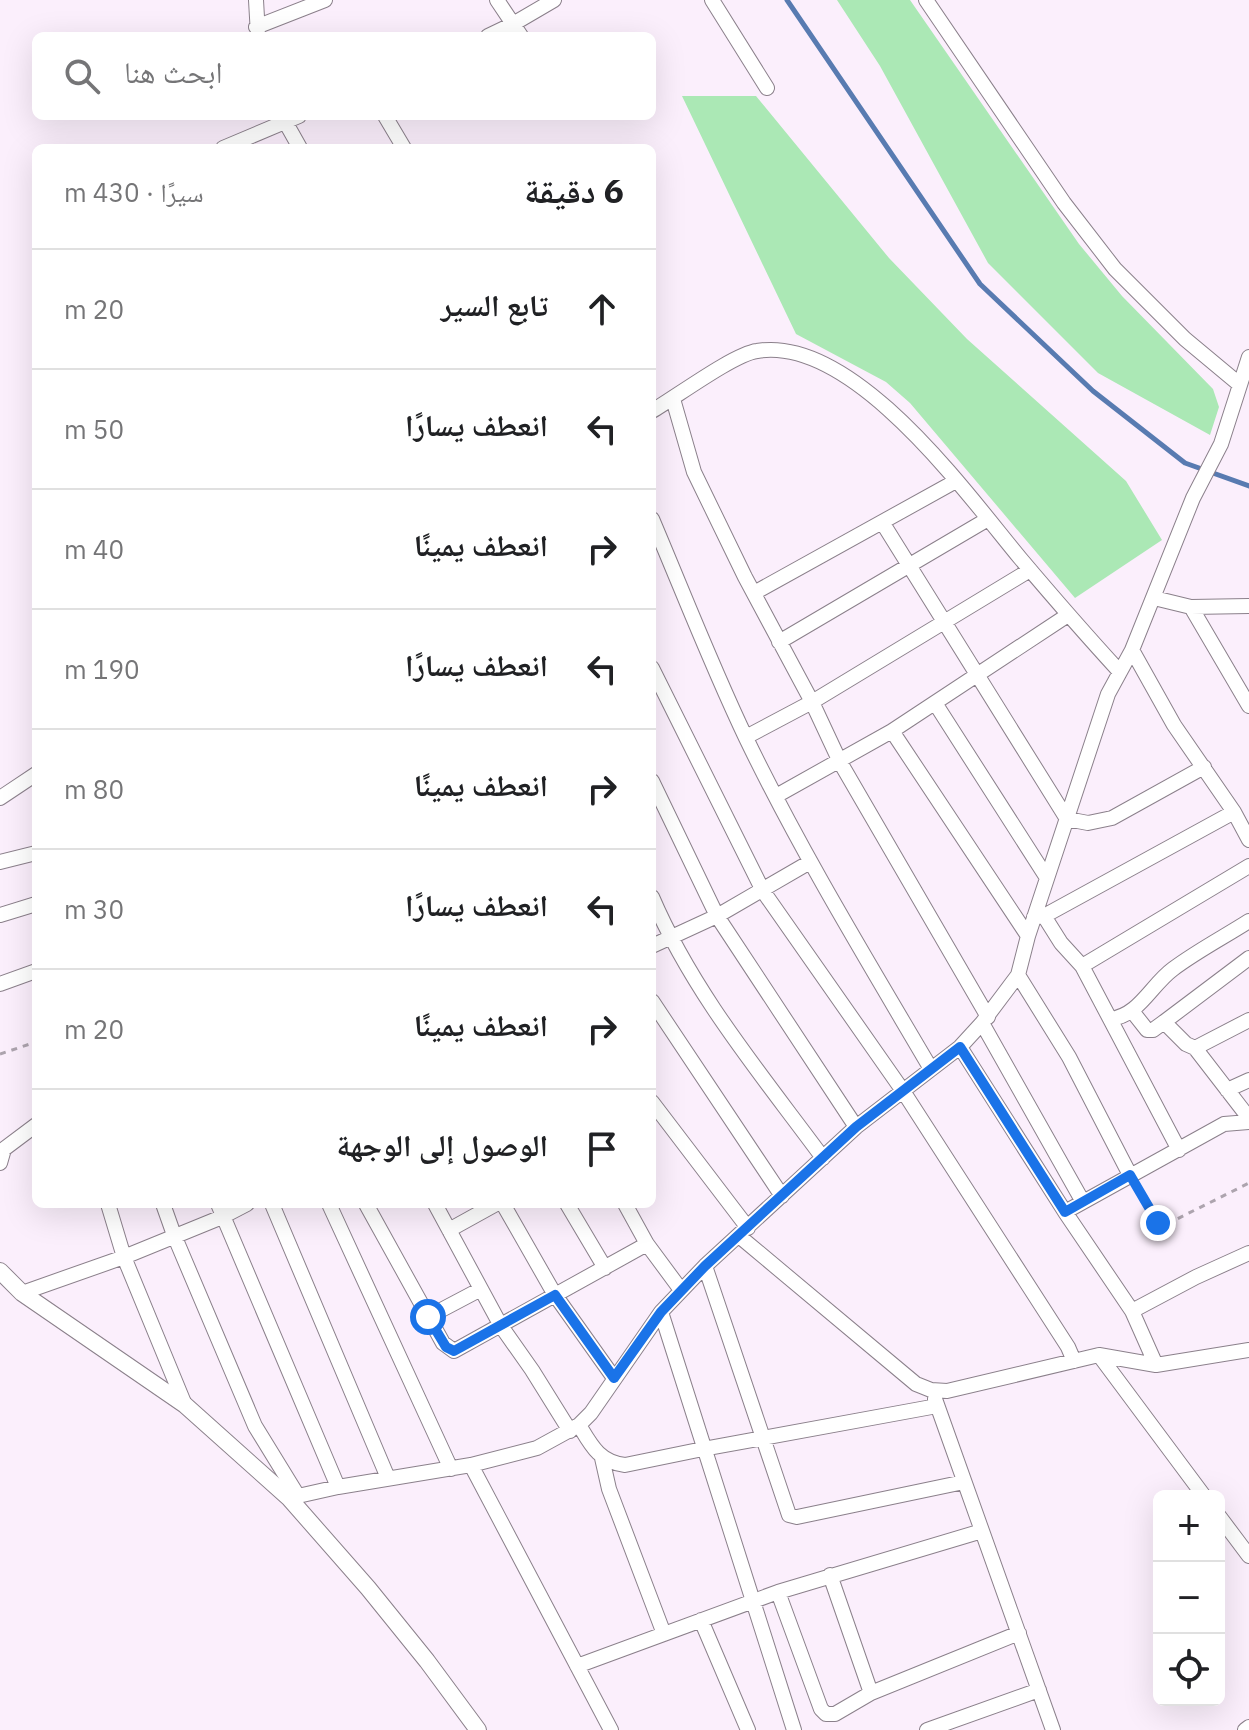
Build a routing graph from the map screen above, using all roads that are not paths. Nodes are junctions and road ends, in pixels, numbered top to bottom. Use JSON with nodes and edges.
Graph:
{"nodes":[{"id":1,"x":256,"y":0,"type":"edge"},
{"id":2,"x":325,"y":0,"type":"edge"},
{"id":3,"x":497,"y":0,"type":"edge"},
{"id":4,"x":554,"y":0,"type":"edge"},
{"id":5,"x":712,"y":0,"type":"edge"},
{"id":6,"x":926,"y":0,"type":"edge"},
{"id":7,"x":517,"y":30,"type":"edge"},
{"id":8,"x":257,"y":32,"type":"edge"},
{"id":9,"x":767,"y":88,"type":"dead end"},
{"id":10,"x":281,"y":120,"type":"edge"},
{"id":11,"x":284,"y":120,"type":"edge"},
{"id":12,"x":387,"y":120,"type":"edge"},
{"id":13,"x":231,"y":144,"type":"edge"},
{"id":14,"x":298,"y":144,"type":"edge"},
{"id":15,"x":402,"y":144,"type":"edge"},
{"id":16,"x":1249,"y":357,"type":"edge"},
{"id":17,"x":1239,"y":384,"type":"junction"},
{"id":18,"x":673,"y":399,"type":"junction"},
{"id":19,"x":656,"y":409,"type":"edge"},
{"id":20,"x":956,"y":481,"type":"junction"},
{"id":21,"x":988,"y":519,"type":"junction"},
{"id":22,"x":882,"y":522,"type":"junction"},
{"id":23,"x":656,"y":528,"type":"edge"},
{"id":24,"x":910,"y":566,"type":"junction"},
{"id":25,"x":1030,"y":570,"type":"junction"},
{"id":26,"x":754,"y":593,"type":"junction"},
{"id":27,"x":1154,"y":598,"type":"junction"},
{"id":28,"x":1249,"y":606,"type":"edge"},
{"id":29,"x":1191,"y":607,"type":"junction"},
{"id":30,"x":1068,"y":615,"type":"junction"},
{"id":31,"x":944,"y":621,"type":"junction"},
{"id":32,"x":779,"y":642,"type":"junction"},
{"id":33,"x":1132,"y":650,"type":"junction"},
{"id":34,"x":1120,"y":672,"type":"junction"},
{"id":35,"x":977,"y":675,"type":"junction"},
{"id":36,"x":656,"y":676,"type":"edge"},
{"id":37,"x":812,"y":702,"type":"junction"},
{"id":38,"x":935,"y":703,"type":"junction"},
{"id":39,"x":1249,"y":706,"type":"edge"},
{"id":40,"x":892,"y":731,"type":"junction"},
{"id":41,"x":746,"y":737,"type":"junction"},
{"id":42,"x":840,"y":762,"type":"junction"},
{"id":43,"x":1204,"y":767,"type":"junction"},
{"id":44,"x":32,"y":777,"type":"edge"},
{"id":45,"x":656,"y":789,"type":"edge"},
{"id":46,"x":776,"y":796,"type":"junction"},
{"id":47,"x":0,"y":798,"type":"edge"},
{"id":48,"x":1234,"y":812,"type":"junction"},
{"id":49,"x":1067,"y":819,"type":"junction"},
{"id":50,"x":1249,"y":840,"type":"edge"},
{"id":51,"x":32,"y":854,"type":"edge"},
{"id":52,"x":0,"y":862,"type":"edge"},
{"id":53,"x":810,"y":862,"type":"junction"},
{"id":54,"x":1249,"y":866,"type":"edge"},
{"id":55,"x":1047,"y":878,"type":"junction"},
{"id":56,"x":763,"y":891,"type":"junction"},
{"id":57,"x":32,"y":905,"type":"edge"},
{"id":58,"x":656,"y":907,"type":"edge"},
{"id":59,"x":0,"y":915,"type":"edge"},
{"id":60,"x":717,"y":916,"type":"junction"},
{"id":61,"x":1039,"y":917,"type":"junction"},
{"id":62,"x":1249,"y":921,"type":"edge"},
{"id":63,"x":1028,"y":936,"type":"junction"},
{"id":64,"x":669,"y":938,"type":"junction"},
{"id":65,"x":656,"y":944,"type":"edge"},
{"id":66,"x":1249,"y":958,"type":"edge"},
{"id":67,"x":1082,"y":966,"type":"junction"},
{"id":68,"x":32,"y":972,"type":"edge"},
{"id":69,"x":1018,"y":975,"type":"junction"},
{"id":70,"x":0,"y":984,"type":"edge"},
{"id":71,"x":656,"y":1007,"type":"edge"},
{"id":72,"x":1132,"y":1011,"type":"junction"},
{"id":73,"x":1110,"y":1019,"type":"junction"},
{"id":74,"x":985,"y":1020,"type":"junction"},
{"id":75,"x":1249,"y":1020,"type":"edge"},
{"id":76,"x":1164,"y":1022,"type":"junction"},
{"id":77,"x":960,"y":1047,"type":"junction"},
{"id":78,"x":1195,"y":1048,"type":"junction"},
{"id":79,"x":931,"y":1069,"type":"junction"},
{"id":80,"x":1249,"y":1080,"type":"edge"},
{"id":81,"x":1227,"y":1090,"type":"junction"},
{"id":82,"x":903,"y":1091,"type":"junction"},
{"id":83,"x":656,"y":1108,"type":"edge"},
{"id":84,"x":1249,"y":1120,"type":"edge"},
{"id":85,"x":856,"y":1127,"type":"junction"},
{"id":86,"x":32,"y":1128,"type":"edge"},
{"id":87,"x":1179,"y":1150,"type":"junction"},
{"id":88,"x":823,"y":1158,"type":"junction"},
{"id":89,"x":0,"y":1163,"type":"edge"},
{"id":90,"x":1130,"y":1175,"type":"junction"},
{"id":91,"x":782,"y":1196,"type":"junction"},
{"id":92,"x":1083,"y":1202,"type":"junction"},
{"id":93,"x":109,"y":1208,"type":"edge"},
{"id":94,"x":164,"y":1208,"type":"edge"},
{"id":95,"x":274,"y":1208,"type":"edge"},
{"id":96,"x":331,"y":1208,"type":"edge"},
{"id":97,"x":368,"y":1208,"type":"edge"},
{"id":98,"x":437,"y":1208,"type":"edge"},
{"id":99,"x":489,"y":1208,"type":"edge"},
{"id":100,"x":505,"y":1208,"type":"edge"},
{"id":101,"x":569,"y":1208,"type":"edge"},
{"id":102,"x":627,"y":1208,"type":"edge"},
{"id":103,"x":220,"y":1211,"type":"edge"},
{"id":104,"x":1065,"y":1212,"type":"junction"},
{"id":105,"x":449,"y":1230,"type":"junction"},
{"id":106,"x":743,"y":1232,"type":"junction"},
{"id":107,"x":174,"y":1235,"type":"junction"},
{"id":108,"x":647,"y":1244,"type":"junction"},
{"id":109,"x":1249,"y":1253,"type":"edge"},
{"id":110,"x":124,"y":1257,"type":"junction"},
{"id":111,"x":705,"y":1266,"type":"junction"},
{"id":112,"x":605,"y":1268,"type":"junction"},
{"id":113,"x":0,"y":1271,"type":"edge"},
{"id":114,"x":481,"y":1289,"type":"junction"},
{"id":115,"x":681,"y":1290,"type":"junction"},
{"id":116,"x":22,"y":1293,"type":"junction"},
{"id":117,"x":555,"y":1295,"type":"junction"},
{"id":118,"x":1132,"y":1311,"type":"junction"},
{"id":119,"x":661,"y":1312,"type":"junction"},
{"id":120,"x":428,"y":1317,"type":"junction"},
{"id":121,"x":501,"y":1326,"type":"junction"},
{"id":122,"x":1249,"y":1350,"type":"edge"},
{"id":123,"x":1099,"y":1355,"type":"junction"},
{"id":124,"x":1074,"y":1361,"type":"junction"},
{"id":125,"x":1156,"y":1365,"type":"junction"},
{"id":126,"x":614,"y":1378,"type":"junction"},
{"id":127,"x":931,"y":1390,"type":"junction"},
{"id":128,"x":185,"y":1405,"type":"junction"},
{"id":129,"x":937,"y":1406,"type":"junction"},
{"id":130,"x":574,"y":1428,"type":"junction"},
{"id":131,"x":762,"y":1439,"type":"junction"},
{"id":132,"x":703,"y":1449,"type":"junction"},
{"id":133,"x":602,"y":1458,"type":"junction"},
{"id":134,"x":471,"y":1465,"type":"junction"},
{"id":135,"x":451,"y":1469,"type":"junction"},
{"id":136,"x":388,"y":1478,"type":"junction"},
{"id":137,"x":964,"y":1482,"type":"junction"},
{"id":138,"x":338,"y":1487,"type":"junction"},
{"id":139,"x":1200,"y":1490,"type":"edge"},
{"id":140,"x":293,"y":1497,"type":"junction"},
{"id":141,"x":1225,"y":1524,"type":"edge"},
{"id":142,"x":982,"y":1531,"type":"junction"},
{"id":143,"x":1249,"y":1556,"type":"edge"},
{"id":144,"x":830,"y":1575,"type":"junction"},
{"id":145,"x":778,"y":1592,"type":"junction"},
{"id":146,"x":751,"y":1601,"type":"junction"},
{"id":147,"x":701,"y":1620,"type":"junction"},
{"id":148,"x":1019,"y":1633,"type":"junction"},
{"id":149,"x":664,"y":1634,"type":"junction"},
{"id":150,"x":577,"y":1666,"type":"junction"},
{"id":151,"x":1039,"y":1690,"type":"junction"},
{"id":152,"x":871,"y":1693,"type":"junction"},
{"id":153,"x":478,"y":1730,"type":"edge"},
{"id":154,"x":611,"y":1730,"type":"edge"},
{"id":155,"x":748,"y":1730,"type":"edge"},
{"id":156,"x":794,"y":1730,"type":"edge"},
{"id":157,"x":930,"y":1730,"type":"edge"},
{"id":158,"x":1053,"y":1730,"type":"edge"}],
"edges":[{"from":1,"to":8,"type":"street"},
{"from":2,"to":8,"type":"street"},
{"from":3,"to":7,"type":"street"},
{"from":4,"to":7,"type":"street"},
{"from":5,"to":9,"type":"street"},
{"from":6,"to":17,"type":"street"},
{"from":10,"to":13,"type":"street"},
{"from":11,"to":14,"type":"street"},
{"from":12,"to":15,"type":"street"},
{"from":16,"to":17,"type":"street"},
{"from":17,"to":27,"type":"street"},
{"from":18,"to":19,"type":"street"},
{"from":18,"to":20,"type":"street"},
{"from":18,"to":26,"type":"street"},
{"from":20,"to":21,"type":"street"},
{"from":20,"to":22,"type":"street"},
{"from":21,"to":24,"type":"street"},
{"from":21,"to":25,"type":"street"},
{"from":22,"to":24,"type":"street"},
{"from":22,"to":26,"type":"street"},
{"from":23,"to":41,"type":"street"},
{"from":24,"to":31,"type":"street"},
{"from":24,"to":32,"type":"street"},
{"from":25,"to":30,"type":"street"},
{"from":25,"to":31,"type":"street"},
{"from":26,"to":32,"type":"street"},
{"from":27,"to":29,"type":"street"},
{"from":27,"to":33,"type":"street"},
{"from":28,"to":29,"type":"street"},
{"from":29,"to":39,"type":"street"},
{"from":30,"to":34,"type":"street"},
{"from":30,"to":35,"type":"street"},
{"from":31,"to":35,"type":"street"},
{"from":31,"to":37,"type":"street"},
{"from":32,"to":37,"type":"street"},
{"from":33,"to":34,"type":"street"},
{"from":33,"to":43,"type":"street"},
{"from":34,"to":49,"type":"street"},
{"from":35,"to":38,"type":"street"},
{"from":35,"to":49,"type":"street"},
{"from":36,"to":56,"type":"street"},
{"from":37,"to":41,"type":"street"},
{"from":37,"to":42,"type":"street"},
{"from":38,"to":40,"type":"street"},
{"from":38,"to":55,"type":"street"},
{"from":40,"to":42,"type":"street"},
{"from":40,"to":63,"type":"street"},
{"from":41,"to":46,"type":"street"},
{"from":42,"to":46,"type":"street"},
{"from":42,"to":74,"type":"street"},
{"from":43,"to":48,"type":"street"},
{"from":43,"to":49,"type":"street"},
{"from":44,"to":47,"type":"street"},
{"from":45,"to":60,"type":"street"},
{"from":46,"to":53,"type":"street"},
{"from":48,"to":50,"type":"street"},
{"from":48,"to":61,"type":"street"},
{"from":49,"to":55,"type":"street"},
{"from":51,"to":52,"type":"street"},
{"from":53,"to":56,"type":"street"},
{"from":53,"to":79,"type":"street"},
{"from":54,"to":67,"type":"street"},
{"from":55,"to":61,"type":"street"},
{"from":56,"to":60,"type":"street"},
{"from":56,"to":82,"type":"street"},
{"from":57,"to":59,"type":"street"},
{"from":58,"to":64,"type":"street"},
{"from":60,"to":64,"type":"street"},
{"from":60,"to":85,"type":"street"},
{"from":61,"to":63,"type":"street"},
{"from":61,"to":67,"type":"street"},
{"from":62,"to":72,"type":"street"},
{"from":63,"to":69,"type":"street"},
{"from":64,"to":65,"type":"street"},
{"from":64,"to":88,"type":"street"},
{"from":66,"to":76,"type":"street"},
{"from":67,"to":73,"type":"street"},
{"from":68,"to":70,"type":"street"},
{"from":69,"to":74,"type":"street"},
{"from":69,"to":90,"type":"street"},
{"from":71,"to":91,"type":"street"},
{"from":72,"to":73,"type":"street"},
{"from":72,"to":76,"type":"street"},
{"from":73,"to":87,"type":"street"},
{"from":74,"to":77,"type":"street"},
{"from":74,"to":92,"type":"street"},
{"from":75,"to":78,"type":"street"},
{"from":76,"to":78,"type":"street"},
{"from":77,"to":79,"type":"street"},
{"from":77,"to":104,"type":"street"},
{"from":78,"to":81,"type":"street"},
{"from":79,"to":82,"type":"street"},
{"from":80,"to":81,"type":"street"},
{"from":81,"to":84,"type":"street"},
{"from":82,"to":85,"type":"street"},
{"from":82,"to":124,"type":"street"},
{"from":83,"to":106,"type":"street"},
{"from":84,"to":87,"type":"street"},
{"from":85,"to":88,"type":"street"},
{"from":86,"to":89,"type":"street"},
{"from":87,"to":90,"type":"street"},
{"from":88,"to":91,"type":"street"},
{"from":90,"to":92,"type":"street"},
{"from":91,"to":106,"type":"street"},
{"from":92,"to":104,"type":"street"},
{"from":93,"to":110,"type":"street"},
{"from":94,"to":107,"type":"street"},
{"from":95,"to":136,"type":"street"},
{"from":96,"to":135,"type":"street"},
{"from":97,"to":120,"type":"street"},
{"from":98,"to":105,"type":"street"},
{"from":99,"to":105,"type":"street"},
{"from":100,"to":117,"type":"street"},
{"from":101,"to":112,"type":"street"},
{"from":102,"to":108,"type":"street"},
{"from":103,"to":107,"type":"street"},
{"from":103,"to":138,"type":"street"},
{"from":104,"to":118,"type":"street"},
{"from":105,"to":114,"type":"street"},
{"from":106,"to":111,"type":"street"},
{"from":106,"to":127,"type":"street"},
{"from":107,"to":110,"type":"street"},
{"from":107,"to":140,"type":"street"},
{"from":108,"to":112,"type":"street"},
{"from":108,"to":115,"type":"street"},
{"from":109,"to":118,"type":"street"},
{"from":110,"to":116,"type":"street"},
{"from":110,"to":128,"type":"street"},
{"from":111,"to":115,"type":"street"},
{"from":111,"to":131,"type":"street"},
{"from":112,"to":117,"type":"street"},
{"from":113,"to":116,"type":"street"},
{"from":114,"to":120,"type":"street"},
{"from":114,"to":121,"type":"street"},
{"from":115,"to":119,"type":"street"},
{"from":116,"to":128,"type":"street"},
{"from":117,"to":121,"type":"street"},
{"from":117,"to":126,"type":"street"},
{"from":118,"to":125,"type":"street"},
{"from":119,"to":126,"type":"street"},
{"from":119,"to":132,"type":"street"},
{"from":120,"to":121,"type":"street"},
{"from":121,"to":130,"type":"street"},
{"from":122,"to":125,"type":"street"},
{"from":123,"to":124,"type":"street"},
{"from":123,"to":125,"type":"street"},
{"from":123,"to":139,"type":"street"},
{"from":124,"to":127,"type":"street"},
{"from":126,"to":130,"type":"street"},
{"from":127,"to":129,"type":"street"},
{"from":128,"to":140,"type":"street"},
{"from":129,"to":131,"type":"street"},
{"from":129,"to":137,"type":"street"},
{"from":130,"to":133,"type":"street"},
{"from":130,"to":134,"type":"street"},
{"from":131,"to":132,"type":"street"},
{"from":131,"to":137,"type":"street"},
{"from":132,"to":133,"type":"street"},
{"from":132,"to":146,"type":"street"},
{"from":133,"to":149,"type":"street"},
{"from":134,"to":135,"type":"street"},
{"from":134,"to":150,"type":"street"},
{"from":135,"to":136,"type":"street"},
{"from":136,"to":138,"type":"street"},
{"from":137,"to":142,"type":"street"},
{"from":138,"to":140,"type":"street"},
{"from":140,"to":153,"type":"street"},
{"from":141,"to":143,"type":"street"},
{"from":142,"to":144,"type":"street"},
{"from":142,"to":148,"type":"street"},
{"from":144,"to":145,"type":"street"},
{"from":144,"to":152,"type":"street"},
{"from":145,"to":146,"type":"street"},
{"from":145,"to":152,"type":"street"},
{"from":146,"to":147,"type":"street"},
{"from":146,"to":156,"type":"street"},
{"from":147,"to":149,"type":"street"},
{"from":147,"to":155,"type":"street"},
{"from":148,"to":151,"type":"street"},
{"from":148,"to":152,"type":"street"},
{"from":149,"to":150,"type":"street"},
{"from":150,"to":154,"type":"street"},
{"from":151,"to":157,"type":"street"},
{"from":151,"to":158,"type":"street"}]}
